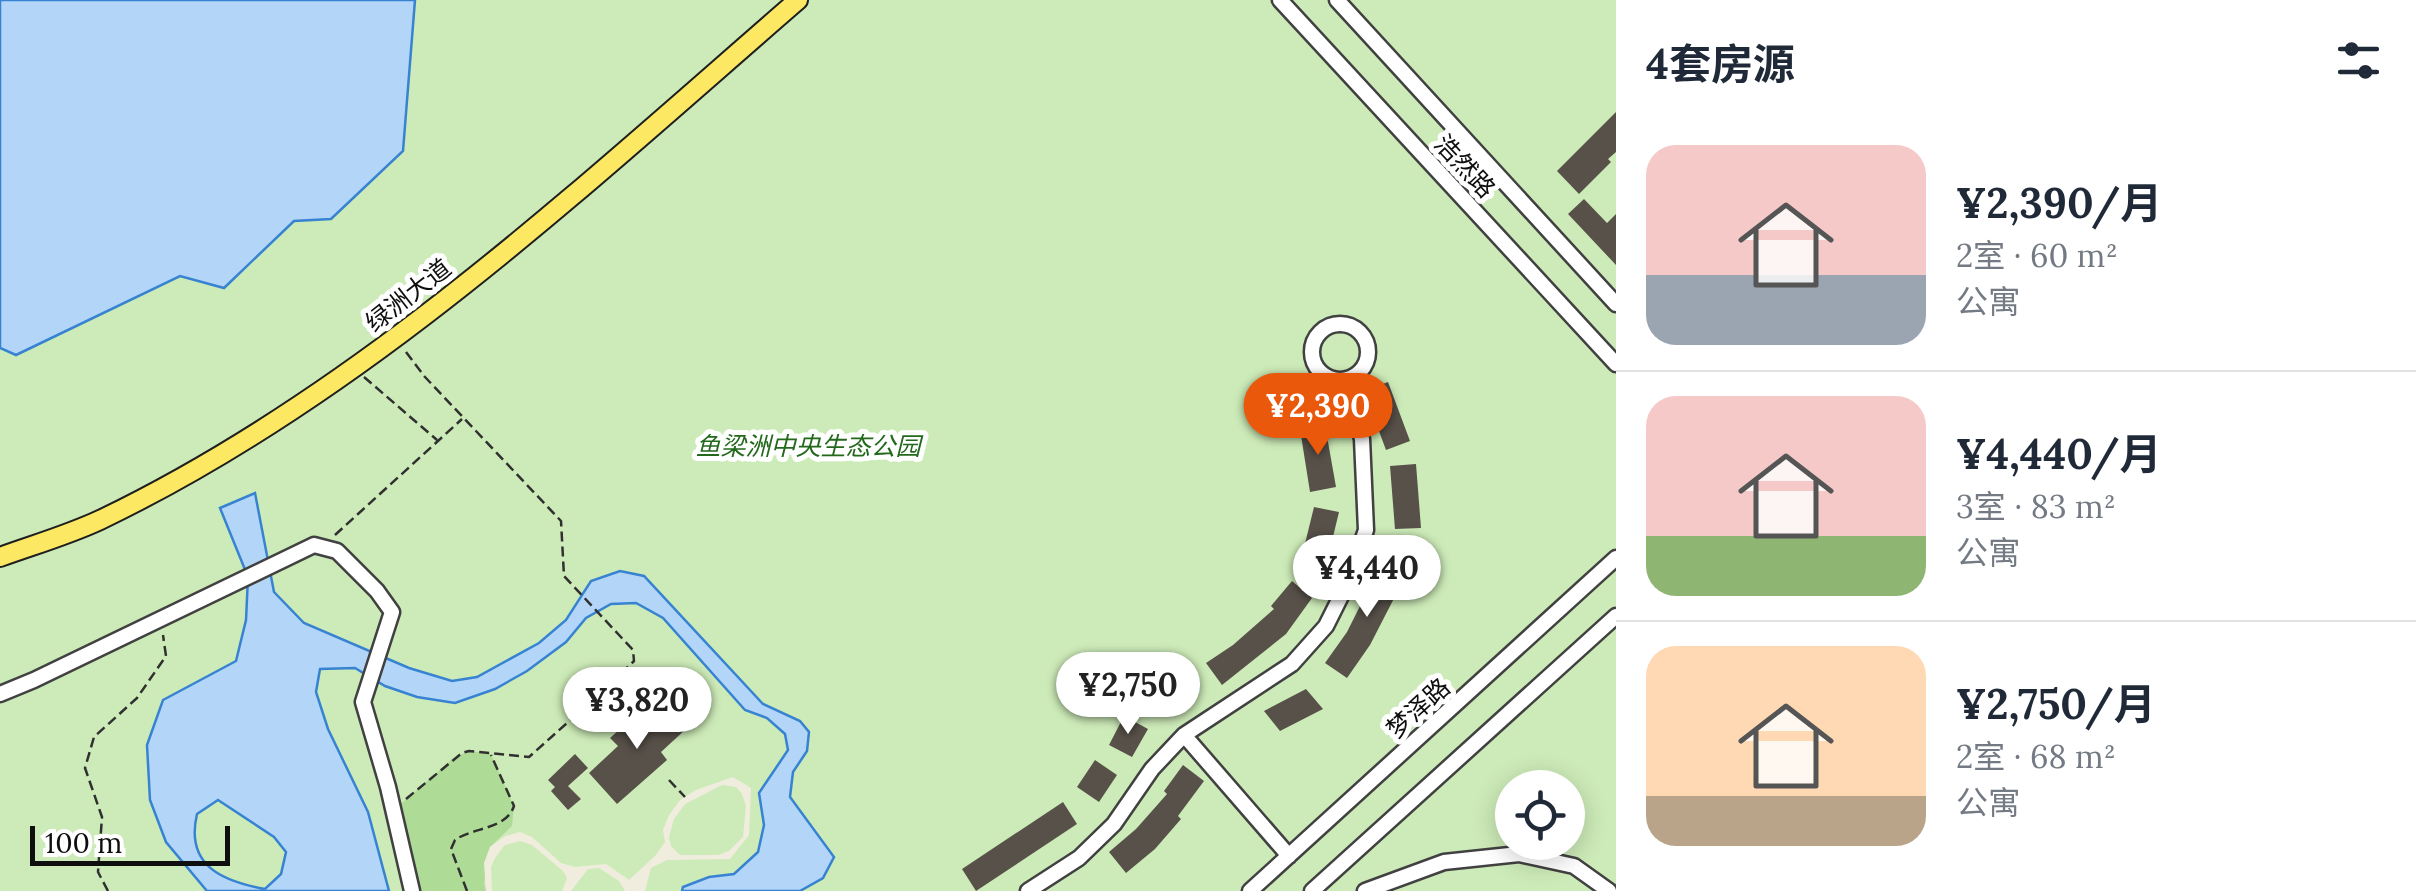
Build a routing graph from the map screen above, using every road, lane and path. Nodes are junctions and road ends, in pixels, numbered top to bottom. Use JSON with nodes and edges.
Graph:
{"nodes":[{"id":1,"x":798,"y":0,"type":"edge"},
{"id":2,"x":1280,"y":0,"type":"edge"},
{"id":3,"x":1337,"y":0,"type":"edge"},
{"id":4,"x":1613,"y":295,"type":"edge"},
{"id":5,"x":399,"y":337,"type":"junction"},
{"id":6,"x":1612,"y":359,"type":"edge"},
{"id":7,"x":352,"y":367,"type":"junction"},
{"id":8,"x":1616,"y":372,"type":"edge"},
{"id":9,"x":1346,"y":380,"type":"junction"},
{"id":10,"x":464,"y":418,"type":"junction"},
{"id":11,"x":438,"y":441,"type":"junction"},
{"id":12,"x":323,"y":547,"type":"junction"},
{"id":13,"x":0,"y":557,"type":"edge"},
{"id":14,"x":1616,"y":558,"type":"edge"},
{"id":15,"x":1616,"y":616,"type":"edge"},
{"id":16,"x":161,"y":619,"type":"junction"},
{"id":17,"x":0,"y":694,"type":"edge"},
{"id":18,"x":595,"y":698,"type":"junction"},
{"id":19,"x":622,"y":727,"type":"dead end"},
{"id":20,"x":1184,"y":735,"type":"junction"},
{"id":21,"x":490,"y":754,"type":"junction"},
{"id":22,"x":669,"y":780,"type":"dead end"},
{"id":23,"x":685,"y":797,"type":"dead end"},
{"id":24,"x":393,"y":811,"type":"junction"},
{"id":25,"x":1289,"y":856,"type":"junction"},
{"id":26,"x":108,"y":891,"type":"edge"},
{"id":27,"x":412,"y":891,"type":"edge"},
{"id":28,"x":467,"y":891,"type":"edge"},
{"id":29,"x":1028,"y":891,"type":"edge"},
{"id":30,"x":1250,"y":891,"type":"edge"},
{"id":31,"x":1312,"y":891,"type":"edge"},
{"id":32,"x":1364,"y":891,"type":"edge"},
{"id":33,"x":1609,"y":891,"type":"edge"}],
"edges":[{"from":1,"to":5,"type":"main road","name":"绿洲大道"},
{"from":2,"to":6,"type":"street","name":"浩然路"},
{"from":3,"to":4,"type":"street","name":"浩然路"},
{"from":5,"to":7,"type":"main road","name":"绿洲大道"},
{"from":5,"to":10,"type":"path"},
{"from":6,"to":8,"type":"street","name":"浩然路"},
{"from":7,"to":11,"type":"path"},
{"from":7,"to":13,"type":"main road","name":"绿洲大道"},
{"from":9,"to":9,"type":"street"},
{"from":9,"to":20,"type":"street"},
{"from":10,"to":11,"type":"path"},
{"from":10,"to":18,"type":"path"},
{"from":11,"to":12,"type":"path"},
{"from":12,"to":16,"type":"street"},
{"from":12,"to":24,"type":"street"},
{"from":14,"to":25,"type":"street","name":"梦泽路"},
{"from":15,"to":31,"type":"street"},
{"from":16,"to":17,"type":"street"},
{"from":16,"to":26,"type":"path"},
{"from":18,"to":19,"type":"path"},
{"from":18,"to":21,"type":"path"},
{"from":20,"to":25,"type":"street"},
{"from":20,"to":29,"type":"street"},
{"from":21,"to":24,"type":"path"},
{"from":21,"to":28,"type":"path"},
{"from":22,"to":23,"type":"path"},
{"from":24,"to":27,"type":"street"},
{"from":25,"to":30,"type":"street","name":"梦泽路"},
{"from":32,"to":33,"type":"street"}]}
